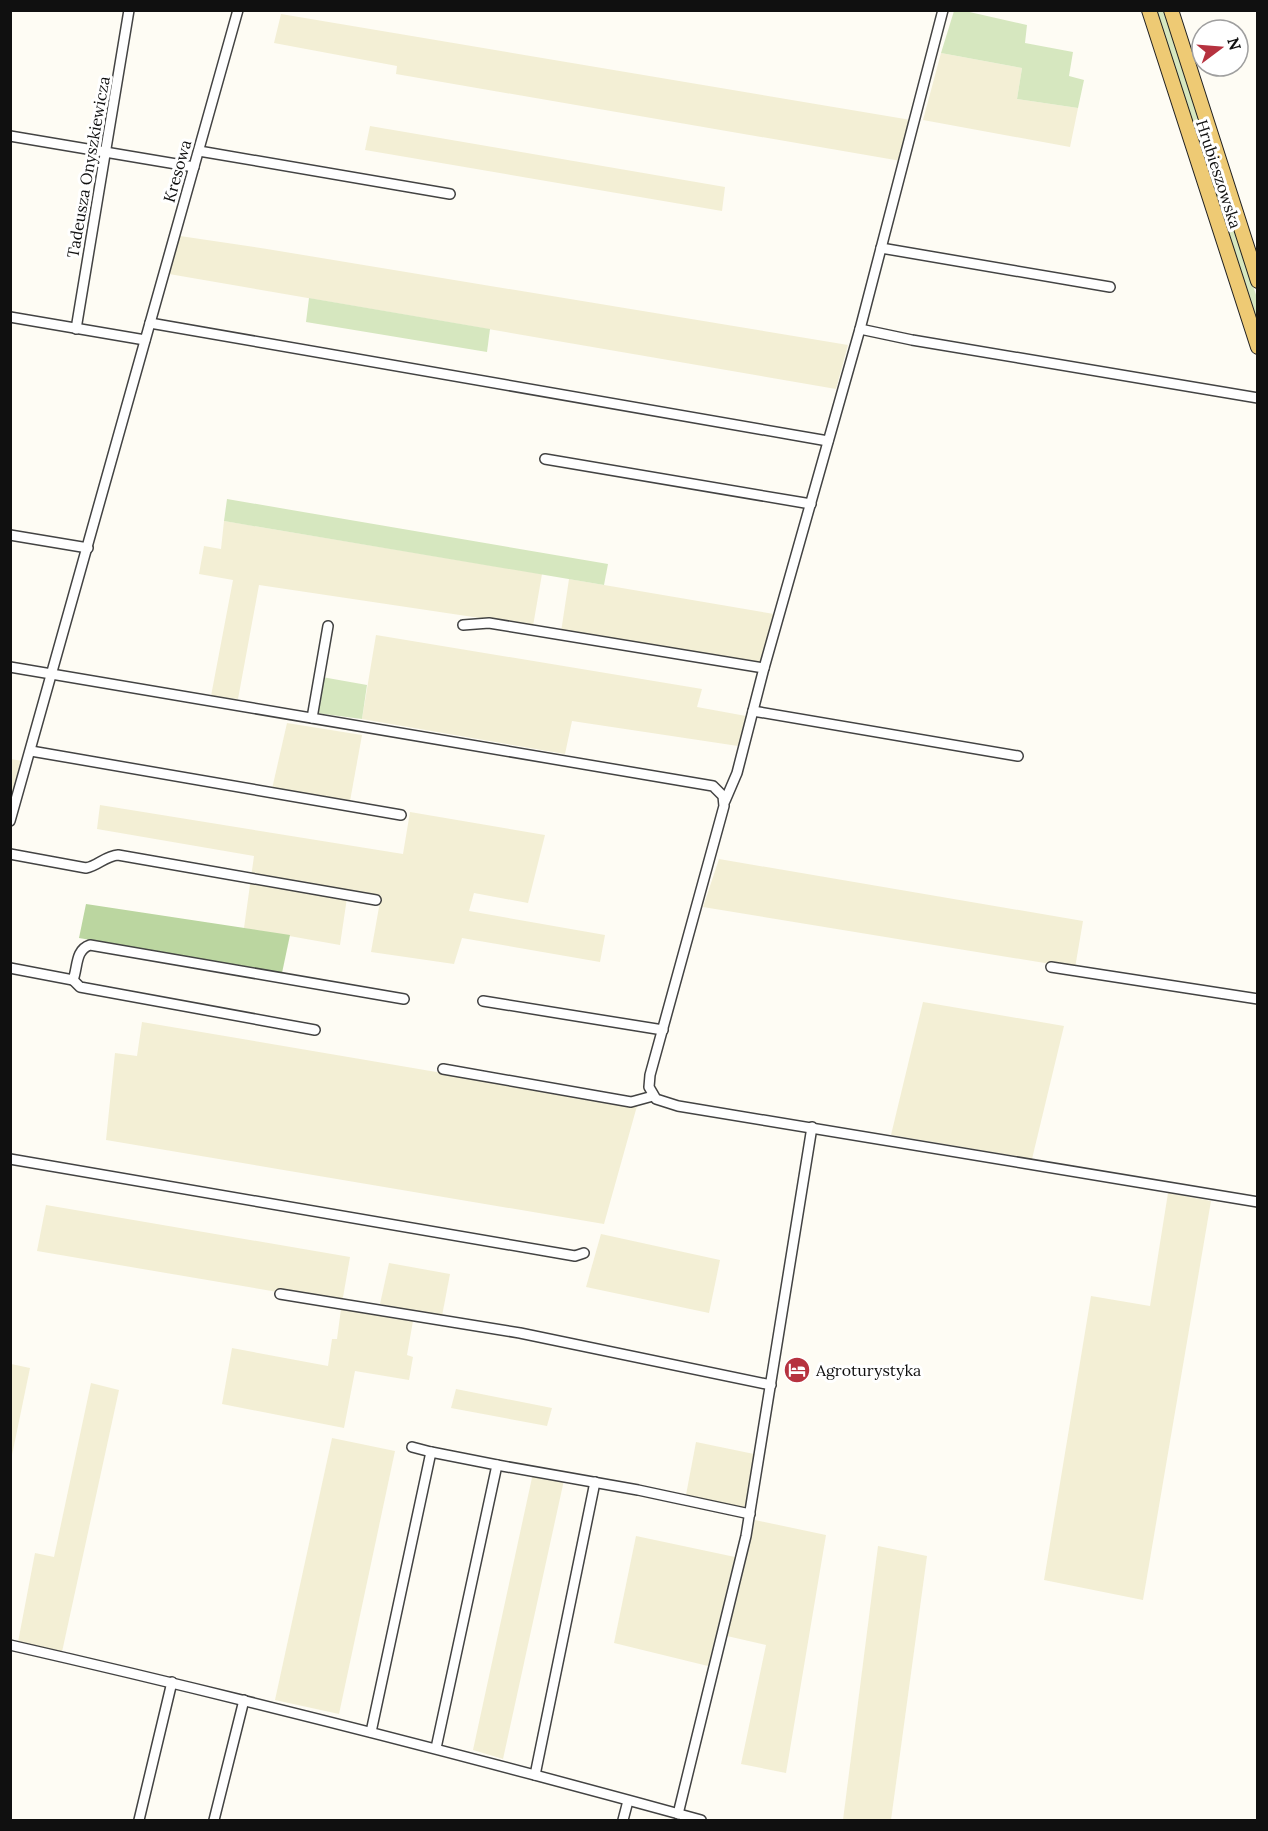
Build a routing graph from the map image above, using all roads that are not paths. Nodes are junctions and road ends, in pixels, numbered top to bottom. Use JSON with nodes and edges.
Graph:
{"nodes":[{"id":1,"x":129,"y":10,"type":"edge"},
{"id":2,"x":238,"y":10,"type":"edge"},
{"id":3,"x":944,"y":10,"type":"edge"},
{"id":4,"x":1149,"y":10,"type":"edge"},
{"id":5,"x":1171,"y":10,"type":"edge"},
{"id":6,"x":10,"y":136,"type":"edge"},
{"id":7,"x":199,"y":151,"type":"junction"},
{"id":8,"x":106,"y":152,"type":"junction"},
{"id":9,"x":194,"y":167,"type":"junction"},
{"id":10,"x":1222,"y":169,"type":"junction"},
{"id":11,"x":1202,"y":175,"type":"junction"},
{"id":12,"x":450,"y":194,"type":"dead end"},
{"id":13,"x":881,"y":249,"type":"junction"},
{"id":14,"x":1257,"y":281,"type":"edge"},
{"id":15,"x":1110,"y":287,"type":"dead end"},
{"id":16,"x":10,"y":317,"type":"edge"},
{"id":17,"x":150,"y":323,"type":"junction"},
{"id":18,"x":76,"y":329,"type":"junction"},
{"id":19,"x":860,"y":329,"type":"junction"},
{"id":20,"x":145,"y":340,"type":"junction"},
{"id":21,"x":1257,"y":347,"type":"edge"},
{"id":22,"x":1257,"y":398,"type":"edge"},
{"id":23,"x":828,"y":441,"type":"junction"},
{"id":24,"x":545,"y":459,"type":"dead end"},
{"id":25,"x":811,"y":504,"type":"junction"},
{"id":26,"x":10,"y":535,"type":"edge"},
{"id":27,"x":88,"y":548,"type":"junction"},
{"id":28,"x":463,"y":625,"type":"dead end"},
{"id":29,"x":328,"y":626,"type":"dead end"},
{"id":30,"x":10,"y":667,"type":"edge"},
{"id":31,"x":764,"y":668,"type":"junction"},
{"id":32,"x":53,"y":674,"type":"junction"},
{"id":33,"x":753,"y":711,"type":"junction"},
{"id":34,"x":312,"y":718,"type":"junction"},
{"id":35,"x":30,"y":751,"type":"junction"},
{"id":36,"x":1018,"y":756,"type":"dead end"},
{"id":37,"x":725,"y":801,"type":"junction"},
{"id":38,"x":400,"y":815,"type":"dead end"},
{"id":39,"x":10,"y":821,"type":"edge"},
{"id":40,"x":10,"y":854,"type":"edge"},
{"id":41,"x":376,"y":900,"type":"dead end"},
{"id":42,"x":1051,"y":967,"type":"dead end"},
{"id":43,"x":10,"y":968,"type":"edge"},
{"id":44,"x":73,"y":980,"type":"junction"},
{"id":45,"x":404,"y":999,"type":"dead end"},
{"id":46,"x":1257,"y":999,"type":"edge"},
{"id":47,"x":483,"y":1001,"type":"dead end"},
{"id":48,"x":315,"y":1030,"type":"dead end"},
{"id":49,"x":663,"y":1030,"type":"junction"},
{"id":50,"x":444,"y":1069,"type":"dead end"},
{"id":51,"x":653,"y":1096,"type":"junction"},
{"id":52,"x":812,"y":1127,"type":"junction"},
{"id":53,"x":10,"y":1159,"type":"edge"},
{"id":54,"x":1257,"y":1202,"type":"edge"},
{"id":55,"x":584,"y":1252,"type":"dead end"},
{"id":56,"x":280,"y":1294,"type":"dead end"},
{"id":57,"x":771,"y":1385,"type":"junction"},
{"id":58,"x":412,"y":1447,"type":"dead end"},
{"id":59,"x":431,"y":1452,"type":"junction"},
{"id":60,"x":497,"y":1465,"type":"junction"},
{"id":61,"x":595,"y":1482,"type":"junction"},
{"id":62,"x":750,"y":1514,"type":"junction"},
{"id":63,"x":10,"y":1645,"type":"edge"},
{"id":64,"x":172,"y":1682,"type":"junction"},
{"id":65,"x":244,"y":1700,"type":"junction"},
{"id":66,"x":371,"y":1732,"type":"junction"},
{"id":67,"x":436,"y":1748,"type":"junction"},
{"id":68,"x":535,"y":1775,"type":"junction"},
{"id":69,"x":628,"y":1801,"type":"junction"},
{"id":70,"x":678,"y":1814,"type":"junction"},
{"id":71,"x":139,"y":1821,"type":"edge"},
{"id":72,"x":214,"y":1821,"type":"edge"},
{"id":73,"x":623,"y":1821,"type":"edge"},
{"id":74,"x":701,"y":1821,"type":"edge"}],
"edges":[{"from":1,"to":8,"type":"street","name":"Tadeusza Onyszkiewicza"},
{"from":2,"to":7,"type":"street","name":"Kresowa"},
{"from":3,"to":13,"type":"street"},
{"from":4,"to":11,"type":"main road","name":"Hrubieszowska"},
{"from":5,"to":10,"type":"main road","name":"Hrubieszowska"},
{"from":6,"to":8,"type":"street"},
{"from":7,"to":9,"type":"street","name":"Kresowa"},
{"from":7,"to":12,"type":"street"},
{"from":8,"to":9,"type":"street"},
{"from":8,"to":18,"type":"street","name":"Tadeusza Onyszkiewicza"},
{"from":9,"to":17,"type":"street","name":"Kresowa"},
{"from":10,"to":11,"type":"main road"},
{"from":10,"to":14,"type":"main road","name":"Hrubieszowska"},
{"from":11,"to":21,"type":"main road","name":"Hrubieszowska"},
{"from":13,"to":15,"type":"street"},
{"from":13,"to":19,"type":"street"},
{"from":16,"to":18,"type":"street"},
{"from":17,"to":20,"type":"street","name":"Kresowa"},
{"from":17,"to":23,"type":"street"},
{"from":18,"to":20,"type":"street"},
{"from":19,"to":22,"type":"street"},
{"from":19,"to":23,"type":"street"},
{"from":20,"to":27,"type":"street","name":"Kresowa"},
{"from":23,"to":25,"type":"street"},
{"from":24,"to":25,"type":"street"},
{"from":25,"to":31,"type":"street"},
{"from":26,"to":27,"type":"street"},
{"from":27,"to":32,"type":"street","name":"Kresowa"},
{"from":28,"to":31,"type":"street"},
{"from":29,"to":34,"type":"street"},
{"from":30,"to":32,"type":"street"},
{"from":31,"to":33,"type":"street"},
{"from":32,"to":34,"type":"street"},
{"from":32,"to":35,"type":"street","name":"Kresowa"},
{"from":33,"to":36,"type":"street"},
{"from":33,"to":37,"type":"street"},
{"from":34,"to":37,"type":"street"},
{"from":35,"to":38,"type":"street"},
{"from":35,"to":39,"type":"street","name":"Kresowa"},
{"from":37,"to":49,"type":"street"},
{"from":40,"to":41,"type":"street"},
{"from":42,"to":46,"type":"street"},
{"from":43,"to":44,"type":"street"},
{"from":44,"to":45,"type":"street"},
{"from":44,"to":48,"type":"street"},
{"from":47,"to":49,"type":"street"},
{"from":49,"to":51,"type":"street"},
{"from":50,"to":51,"type":"street"},
{"from":51,"to":52,"type":"street"},
{"from":52,"to":54,"type":"street"},
{"from":52,"to":57,"type":"street"},
{"from":53,"to":55,"type":"street"},
{"from":56,"to":57,"type":"street"},
{"from":57,"to":62,"type":"street"},
{"from":58,"to":59,"type":"street"},
{"from":59,"to":60,"type":"street"},
{"from":59,"to":66,"type":"street"},
{"from":60,"to":61,"type":"street"},
{"from":60,"to":67,"type":"street"},
{"from":61,"to":62,"type":"street"},
{"from":61,"to":68,"type":"street"},
{"from":62,"to":70,"type":"street"},
{"from":63,"to":64,"type":"street"},
{"from":64,"to":65,"type":"street"},
{"from":64,"to":71,"type":"street"},
{"from":65,"to":66,"type":"street"},
{"from":65,"to":72,"type":"street"},
{"from":66,"to":67,"type":"street"},
{"from":67,"to":68,"type":"street"},
{"from":68,"to":69,"type":"street"},
{"from":69,"to":70,"type":"street"},
{"from":69,"to":73,"type":"street"},
{"from":70,"to":74,"type":"street"}]}
